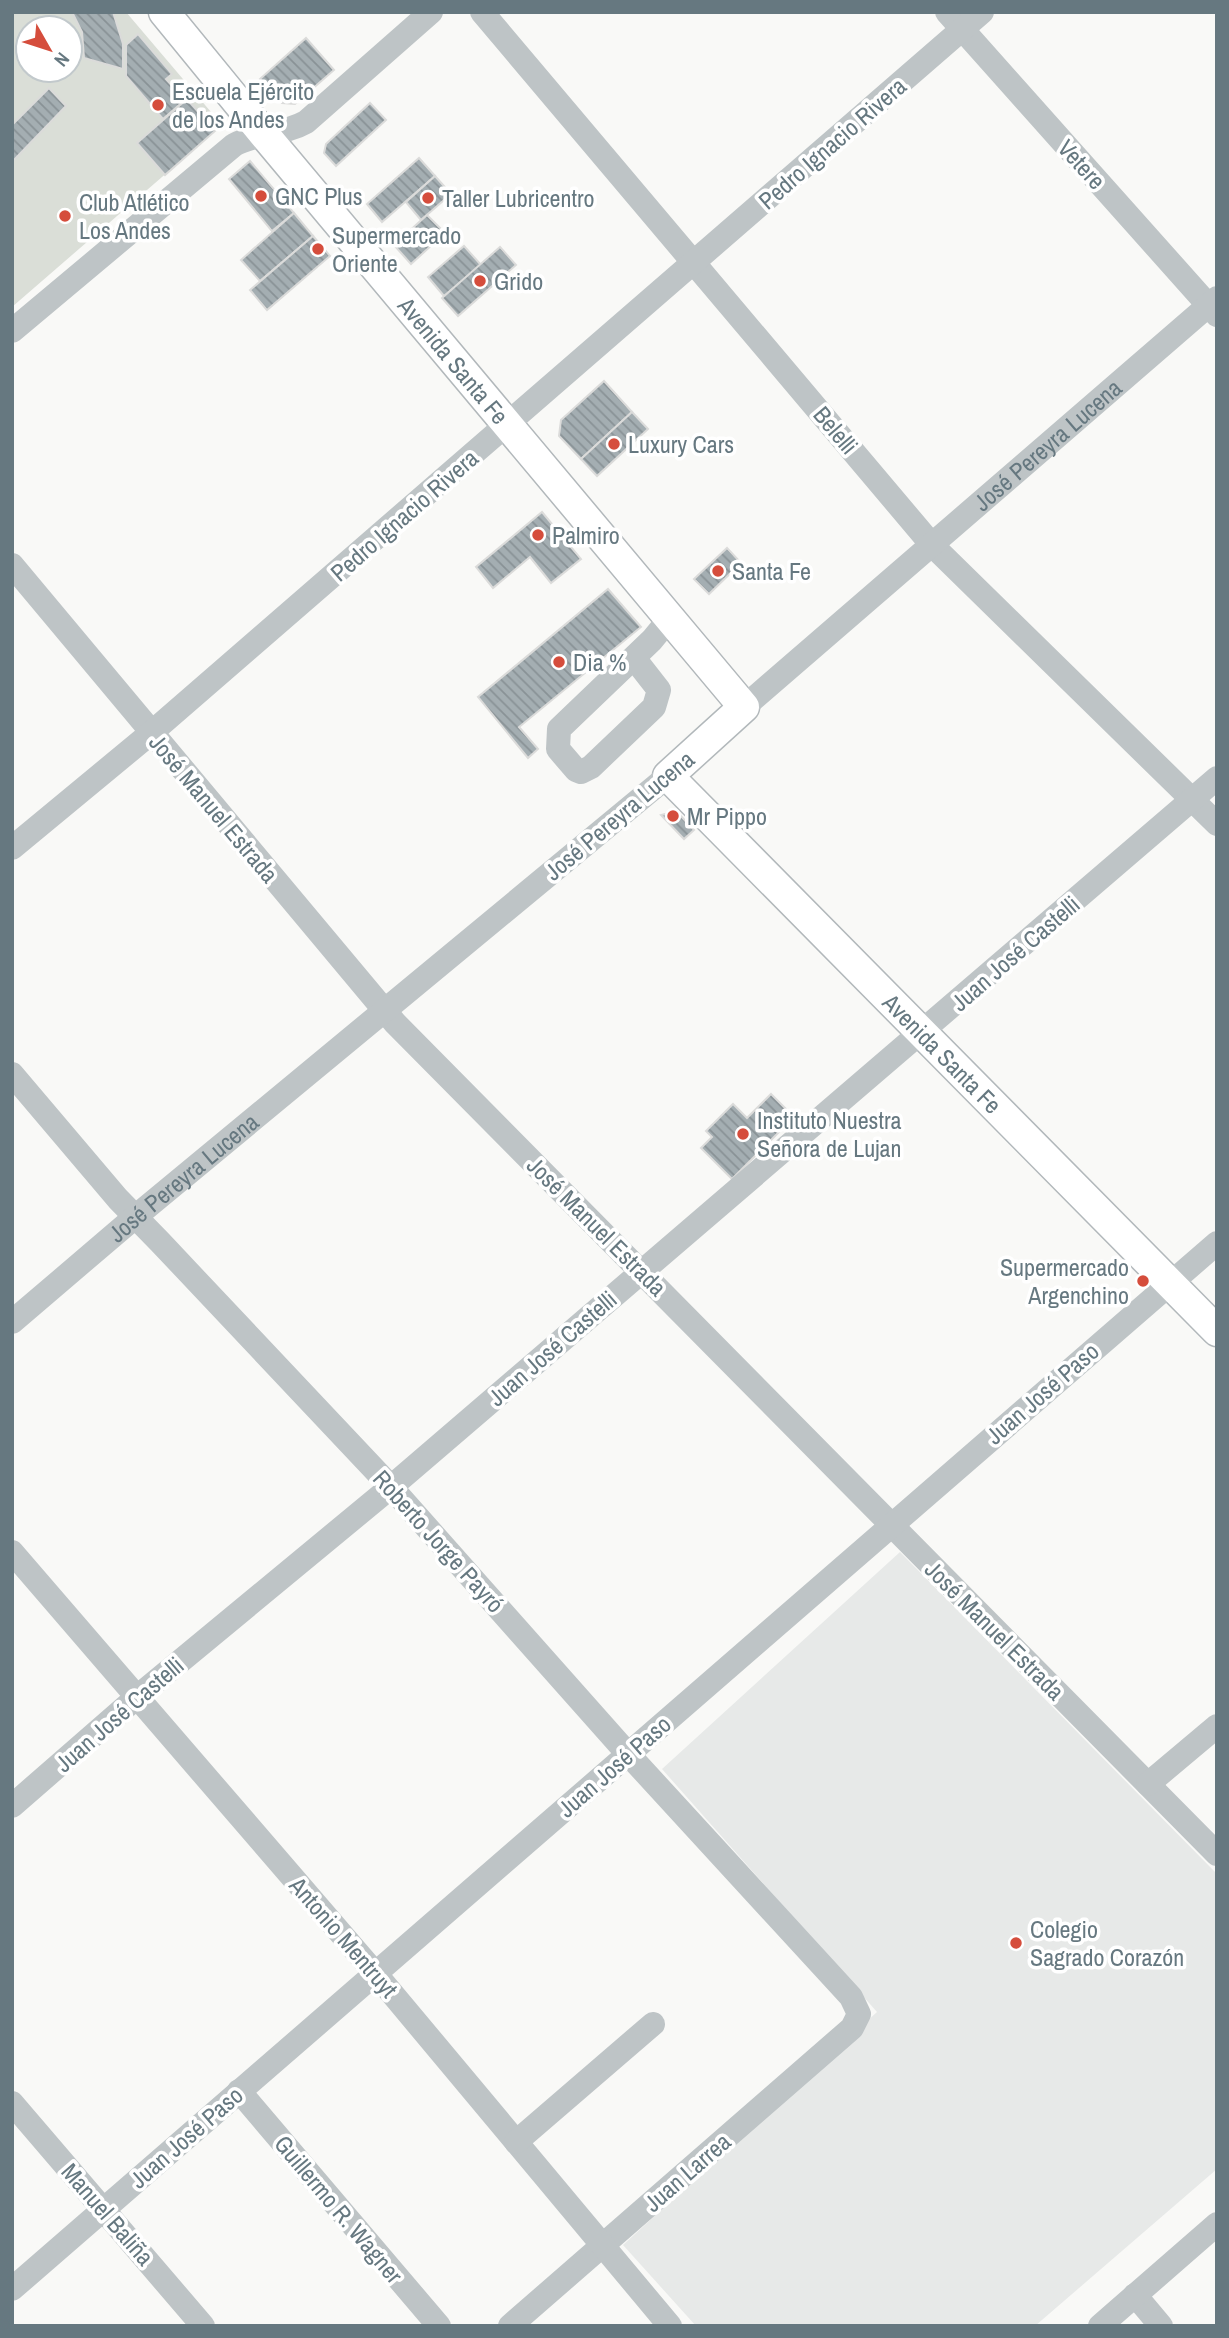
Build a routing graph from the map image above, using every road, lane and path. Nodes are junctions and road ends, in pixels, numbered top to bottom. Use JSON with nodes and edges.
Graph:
{"nodes":[{"id":1,"x":164,"y":12,"type":"edge"},
{"id":2,"x":430,"y":12,"type":"edge"},
{"id":3,"x":482,"y":12,"type":"edge"},
{"id":4,"x":982,"y":12,"type":"edge"},
{"id":5,"x":955,"y":21,"type":"edge"},
{"id":6,"x":263,"y":133,"type":"junction"},
{"id":7,"x":695,"y":262,"type":"junction"},
{"id":8,"x":1214,"y":306,"type":"edge"},
{"id":9,"x":12,"y":331,"type":"edge"},
{"id":10,"x":508,"y":425,"type":"junction"},
{"id":11,"x":932,"y":545,"type":"junction"},
{"id":12,"x":12,"y":565,"type":"edge"},
{"id":13,"x":670,"y":618,"type":"junction"},
{"id":14,"x":635,"y":657,"type":"junction"},
{"id":15,"x":744,"y":707,"type":"junction"},
{"id":16,"x":151,"y":733,"type":"junction"},
{"id":17,"x":668,"y":776,"type":"junction"},
{"id":18,"x":1217,"y":779,"type":"edge"},
{"id":19,"x":1192,"y":799,"type":"junction"},
{"id":20,"x":1217,"y":824,"type":"edge"},
{"id":21,"x":12,"y":848,"type":"edge"},
{"id":22,"x":385,"y":1010,"type":"junction"},
{"id":23,"x":922,"y":1033,"type":"junction"},
{"id":24,"x":12,"y":1074,"type":"edge"},
{"id":25,"x":135,"y":1217,"type":"junction"},
{"id":26,"x":1217,"y":1243,"type":"edge"},
{"id":27,"x":641,"y":1271,"type":"junction"},
{"id":28,"x":1169,"y":1283,"type":"junction"},
{"id":29,"x":12,"y":1322,"type":"edge"},
{"id":30,"x":1217,"y":1331,"type":"edge"},
{"id":31,"x":390,"y":1487,"type":"junction"},
{"id":32,"x":891,"y":1525,"type":"junction"},
{"id":33,"x":12,"y":1552,"type":"edge"},
{"id":34,"x":137,"y":1697,"type":"junction"},
{"id":35,"x":1217,"y":1726,"type":"edge"},
{"id":36,"x":628,"y":1754,"type":"junction"},
{"id":37,"x":1148,"y":1784,"type":"junction"},
{"id":38,"x":12,"y":1806,"type":"edge"},
{"id":39,"x":1217,"y":1854,"type":"edge"},
{"id":40,"x":376,"y":1973,"type":"junction"},
{"id":41,"x":859,"y":2014,"type":"joint"},
{"id":42,"x":653,"y":2024,"type":"dead end"},
{"id":43,"x":239,"y":2091,"type":"junction"},
{"id":44,"x":12,"y":2103,"type":"edge"},
{"id":45,"x":516,"y":2142,"type":"junction"},
{"id":46,"x":104,"y":2209,"type":"junction"},
{"id":47,"x":1217,"y":2224,"type":"edge"},
{"id":48,"x":602,"y":2246,"type":"junction"},
{"id":49,"x":12,"y":2289,"type":"edge"},
{"id":50,"x":1135,"y":2295,"type":"junction"},
{"id":51,"x":203,"y":2326,"type":"edge"},
{"id":52,"x":439,"y":2326,"type":"edge"},
{"id":53,"x":510,"y":2326,"type":"edge"},
{"id":54,"x":670,"y":2326,"type":"edge"},
{"id":55,"x":1100,"y":2326,"type":"edge"},
{"id":56,"x":1161,"y":2326,"type":"edge"}],
"edges":[{"from":1,"to":6,"type":"main road","name":"Avenida Santa Fe"},
{"from":2,"to":6,"type":"street"},
{"from":3,"to":7,"type":"street","name":"Belelli"},
{"from":4,"to":5,"type":"street","name":"Pedro Ignacio Rivera"},
{"from":5,"to":7,"type":"street","name":"Pedro Ignacio Rivera"},
{"from":5,"to":8,"type":"street","name":"Vetere"},
{"from":6,"to":9,"type":"street"},
{"from":6,"to":10,"type":"main road","name":"Avenida Santa Fe"},
{"from":7,"to":10,"type":"street","name":"Pedro Ignacio Rivera"},
{"from":7,"to":11,"type":"street","name":"Belelli"},
{"from":8,"to":11,"type":"street","name":"José Pereyra Lucena"},
{"from":10,"to":13,"type":"main road","name":"Avenida Santa Fe"},
{"from":10,"to":16,"type":"street","name":"Pedro Ignacio Rivera"},
{"from":11,"to":15,"type":"street","name":"José Pereyra Lucena"},
{"from":11,"to":19,"type":"street","name":"Belelli"},
{"from":12,"to":16,"type":"street","name":"José Manuel Estrada"},
{"from":13,"to":14,"type":"street"},
{"from":13,"to":15,"type":"main road","name":"Avenida Santa Fe"},
{"from":14,"to":14,"type":"street"},
{"from":15,"to":17,"type":"main road","name":"José Pereyra Lucena"},
{"from":16,"to":21,"type":"street","name":"Pedro Ignacio Rivera"},
{"from":16,"to":22,"type":"street","name":"José Manuel Estrada"},
{"from":17,"to":22,"type":"street","name":"José Pereyra Lucena"},
{"from":17,"to":23,"type":"main road","name":"Avenida Santa Fe"},
{"from":18,"to":19,"type":"street","name":"Juan José Castelli"},
{"from":19,"to":20,"type":"street","name":"Belelli"},
{"from":19,"to":23,"type":"street","name":"Juan José Castelli"},
{"from":22,"to":25,"type":"street","name":"José Pereyra Lucena"},
{"from":22,"to":27,"type":"street","name":"José Manuel Estrada"},
{"from":23,"to":27,"type":"street","name":"Juan José Castelli"},
{"from":23,"to":28,"type":"main road","name":"Avenida Santa Fe"},
{"from":24,"to":25,"type":"street","name":"Roberto Jorge Payró"},
{"from":25,"to":29,"type":"street","name":"José Pereyra Lucena"},
{"from":25,"to":31,"type":"street","name":"Roberto Jorge Payró"},
{"from":26,"to":28,"type":"street","name":"Juan José Paso"},
{"from":27,"to":31,"type":"street","name":"Juan José Castelli"},
{"from":27,"to":32,"type":"street","name":"José Manuel Estrada"},
{"from":28,"to":30,"type":"main road","name":"Avenida Santa Fe"},
{"from":28,"to":32,"type":"street","name":"Juan José Paso"},
{"from":31,"to":34,"type":"street","name":"Juan José Castelli"},
{"from":31,"to":36,"type":"street","name":"Roberto Jorge Payró"},
{"from":32,"to":36,"type":"street","name":"Juan José Paso"},
{"from":32,"to":37,"type":"street","name":"José Manuel Estrada"},
{"from":33,"to":34,"type":"street","name":"Antonio Mentruyt"},
{"from":34,"to":38,"type":"street","name":"Juan José Castelli"},
{"from":34,"to":40,"type":"street","name":"Antonio Mentruyt"},
{"from":35,"to":37,"type":"street"},
{"from":36,"to":40,"type":"street","name":"Juan José Paso"},
{"from":36,"to":41,"type":"street","name":"Roberto Jorge Payró"},
{"from":37,"to":39,"type":"street","name":"José Manuel Estrada"},
{"from":40,"to":43,"type":"street","name":"Juan José Paso"},
{"from":40,"to":45,"type":"street","name":"Antonio Mentruyt"},
{"from":41,"to":48,"type":"street","name":"Juan Larrea"},
{"from":42,"to":45,"type":"street"},
{"from":43,"to":46,"type":"street","name":"Juan José Paso"},
{"from":43,"to":52,"type":"street","name":"Guillermo R. Wagner"},
{"from":44,"to":46,"type":"street","name":"Manuel Baliña"},
{"from":45,"to":48,"type":"street","name":"Antonio Mentruyt"},
{"from":46,"to":49,"type":"street","name":"Juan José Paso"},
{"from":46,"to":51,"type":"street","name":"Manuel Baliña"},
{"from":47,"to":50,"type":"street"},
{"from":48,"to":53,"type":"street","name":"Juan Larrea"},
{"from":48,"to":54,"type":"street","name":"Antonio Mentruyt"},
{"from":50,"to":55,"type":"street"},
{"from":50,"to":56,"type":"street"}]}
